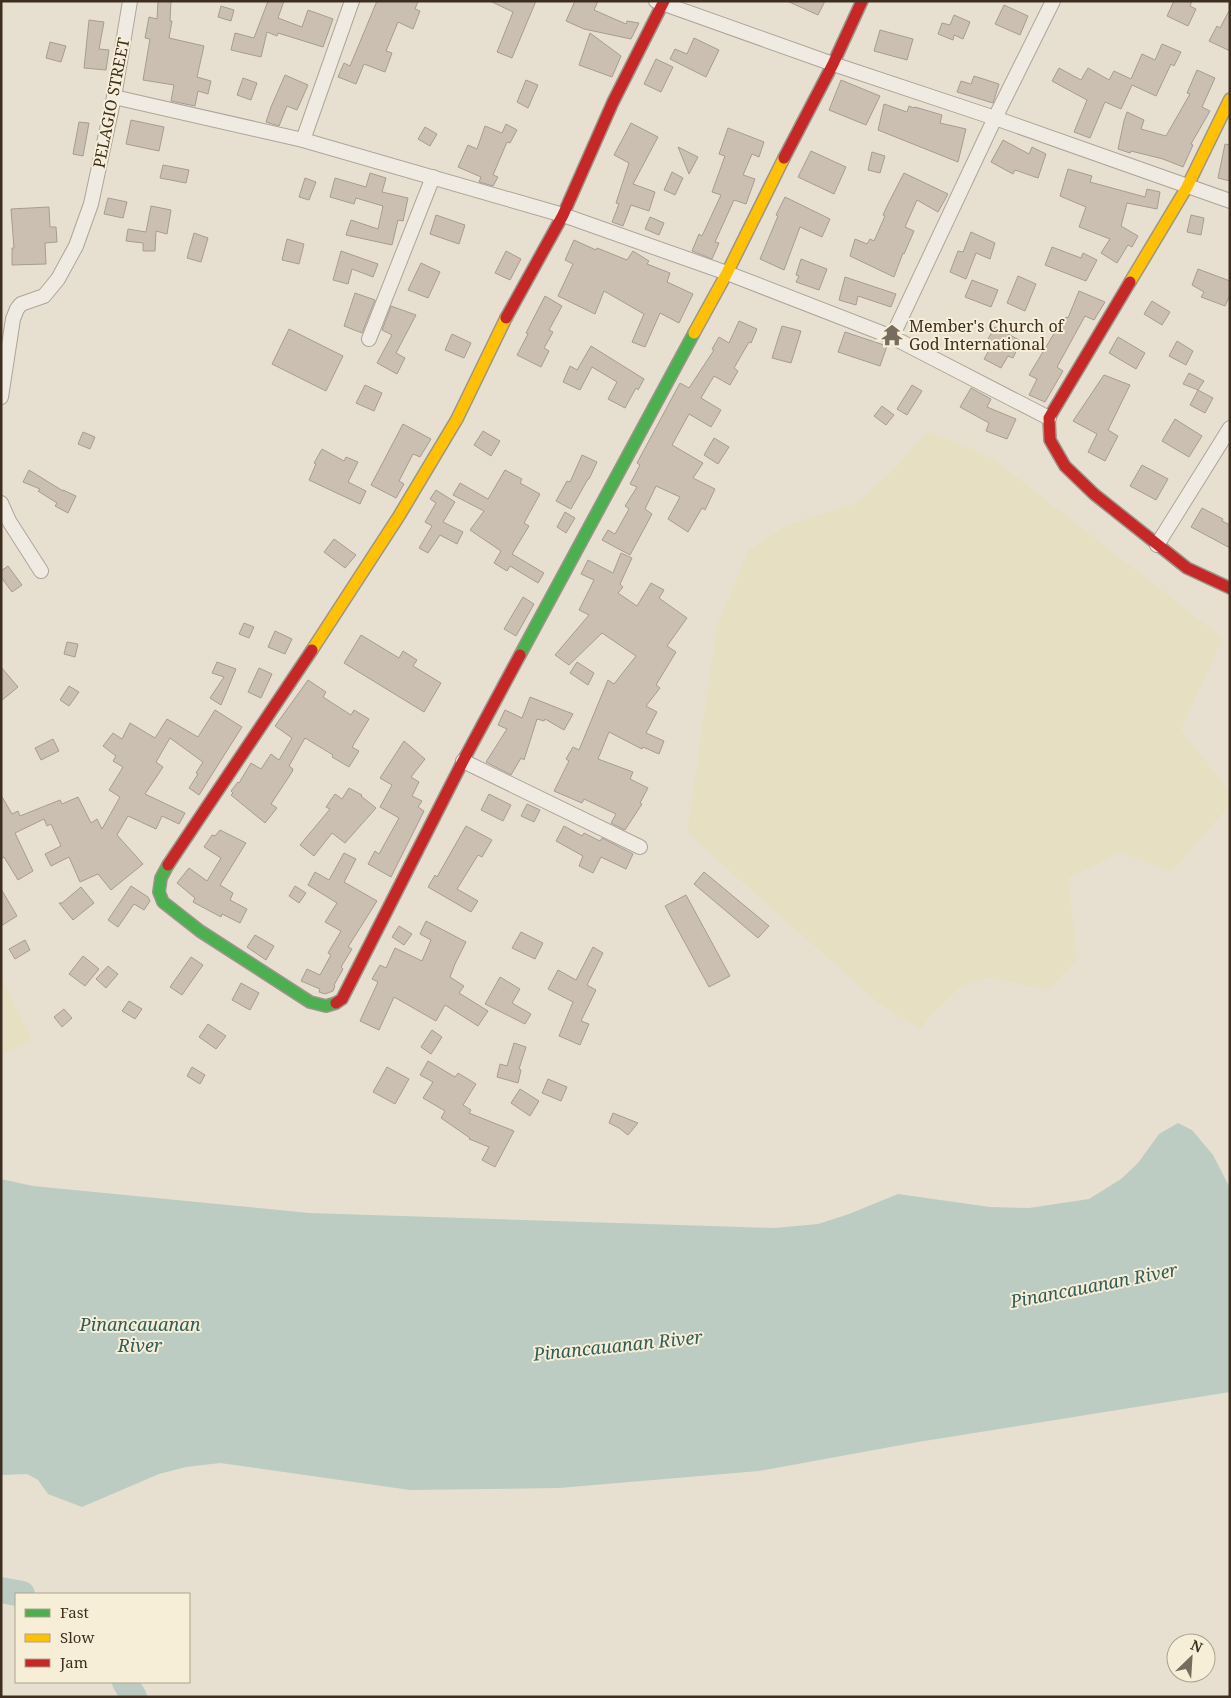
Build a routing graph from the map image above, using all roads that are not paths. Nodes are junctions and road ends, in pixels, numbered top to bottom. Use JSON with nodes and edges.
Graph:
{"nodes":[{"id":1,"x":130,"y":1,"type":"edge"},
{"id":2,"x":352,"y":1,"type":"edge"},
{"id":3,"x":862,"y":1,"type":"edge"},
{"id":4,"x":1053,"y":1,"type":"edge"},
{"id":5,"x":661,"y":2,"type":"edge"},
{"id":6,"x":833,"y":64,"type":"junction"},
{"id":7,"x":114,"y":97,"type":"junction"},
{"id":8,"x":1230,"y":100,"type":"edge"},
{"id":9,"x":995,"y":118,"type":"junction"},
{"id":10,"x":303,"y":140,"type":"junction"},
{"id":11,"x":432,"y":177,"type":"junction"},
{"id":12,"x":1187,"y":186,"type":"junction"},
{"id":13,"x":1230,"y":200,"type":"edge"},
{"id":14,"x":562,"y":214,"type":"junction"},
{"id":15,"x":727,"y":273,"type":"junction"},
{"id":16,"x":892,"y":337,"type":"junction"},
{"id":17,"x":369,"y":340,"type":"dead end"},
{"id":18,"x":1,"y":397,"type":"edge"},
{"id":19,"x":1049,"y":418,"type":"junction"},
{"id":20,"x":1230,"y":428,"type":"edge"},
{"id":21,"x":1,"y":503,"type":"edge"},
{"id":22,"x":1156,"y":545,"type":"junction"},
{"id":23,"x":41,"y":571,"type":"dead end"},
{"id":24,"x":1230,"y":588,"type":"edge"},
{"id":25,"x":463,"y":761,"type":"junction"},
{"id":26,"x":640,"y":847,"type":"dead end"}],
"edges":[{"from":1,"to":7,"type":"street","name":"PELAGIO STREET"},
{"from":2,"to":10,"type":"street"},
{"from":3,"to":6,"type":"street"},
{"from":4,"to":9,"type":"street"},
{"from":5,"to":6,"type":"street"},
{"from":5,"to":14,"type":"street"},
{"from":6,"to":9,"type":"street"},
{"from":6,"to":15,"type":"street"},
{"from":7,"to":10,"type":"street"},
{"from":7,"to":18,"type":"street","name":"PELAGIO STREET"},
{"from":8,"to":12,"type":"street"},
{"from":9,"to":12,"type":"street"},
{"from":9,"to":16,"type":"street"},
{"from":10,"to":11,"type":"street"},
{"from":11,"to":14,"type":"street"},
{"from":11,"to":17,"type":"street"},
{"from":12,"to":13,"type":"street"},
{"from":12,"to":19,"type":"street"},
{"from":14,"to":15,"type":"street"},
{"from":14,"to":25,"type":"street"},
{"from":15,"to":16,"type":"street"},
{"from":15,"to":25,"type":"street"},
{"from":16,"to":19,"type":"street"},
{"from":19,"to":22,"type":"street"},
{"from":20,"to":22,"type":"street"},
{"from":21,"to":23,"type":"street"},
{"from":22,"to":24,"type":"street"},
{"from":25,"to":26,"type":"street"}]}
